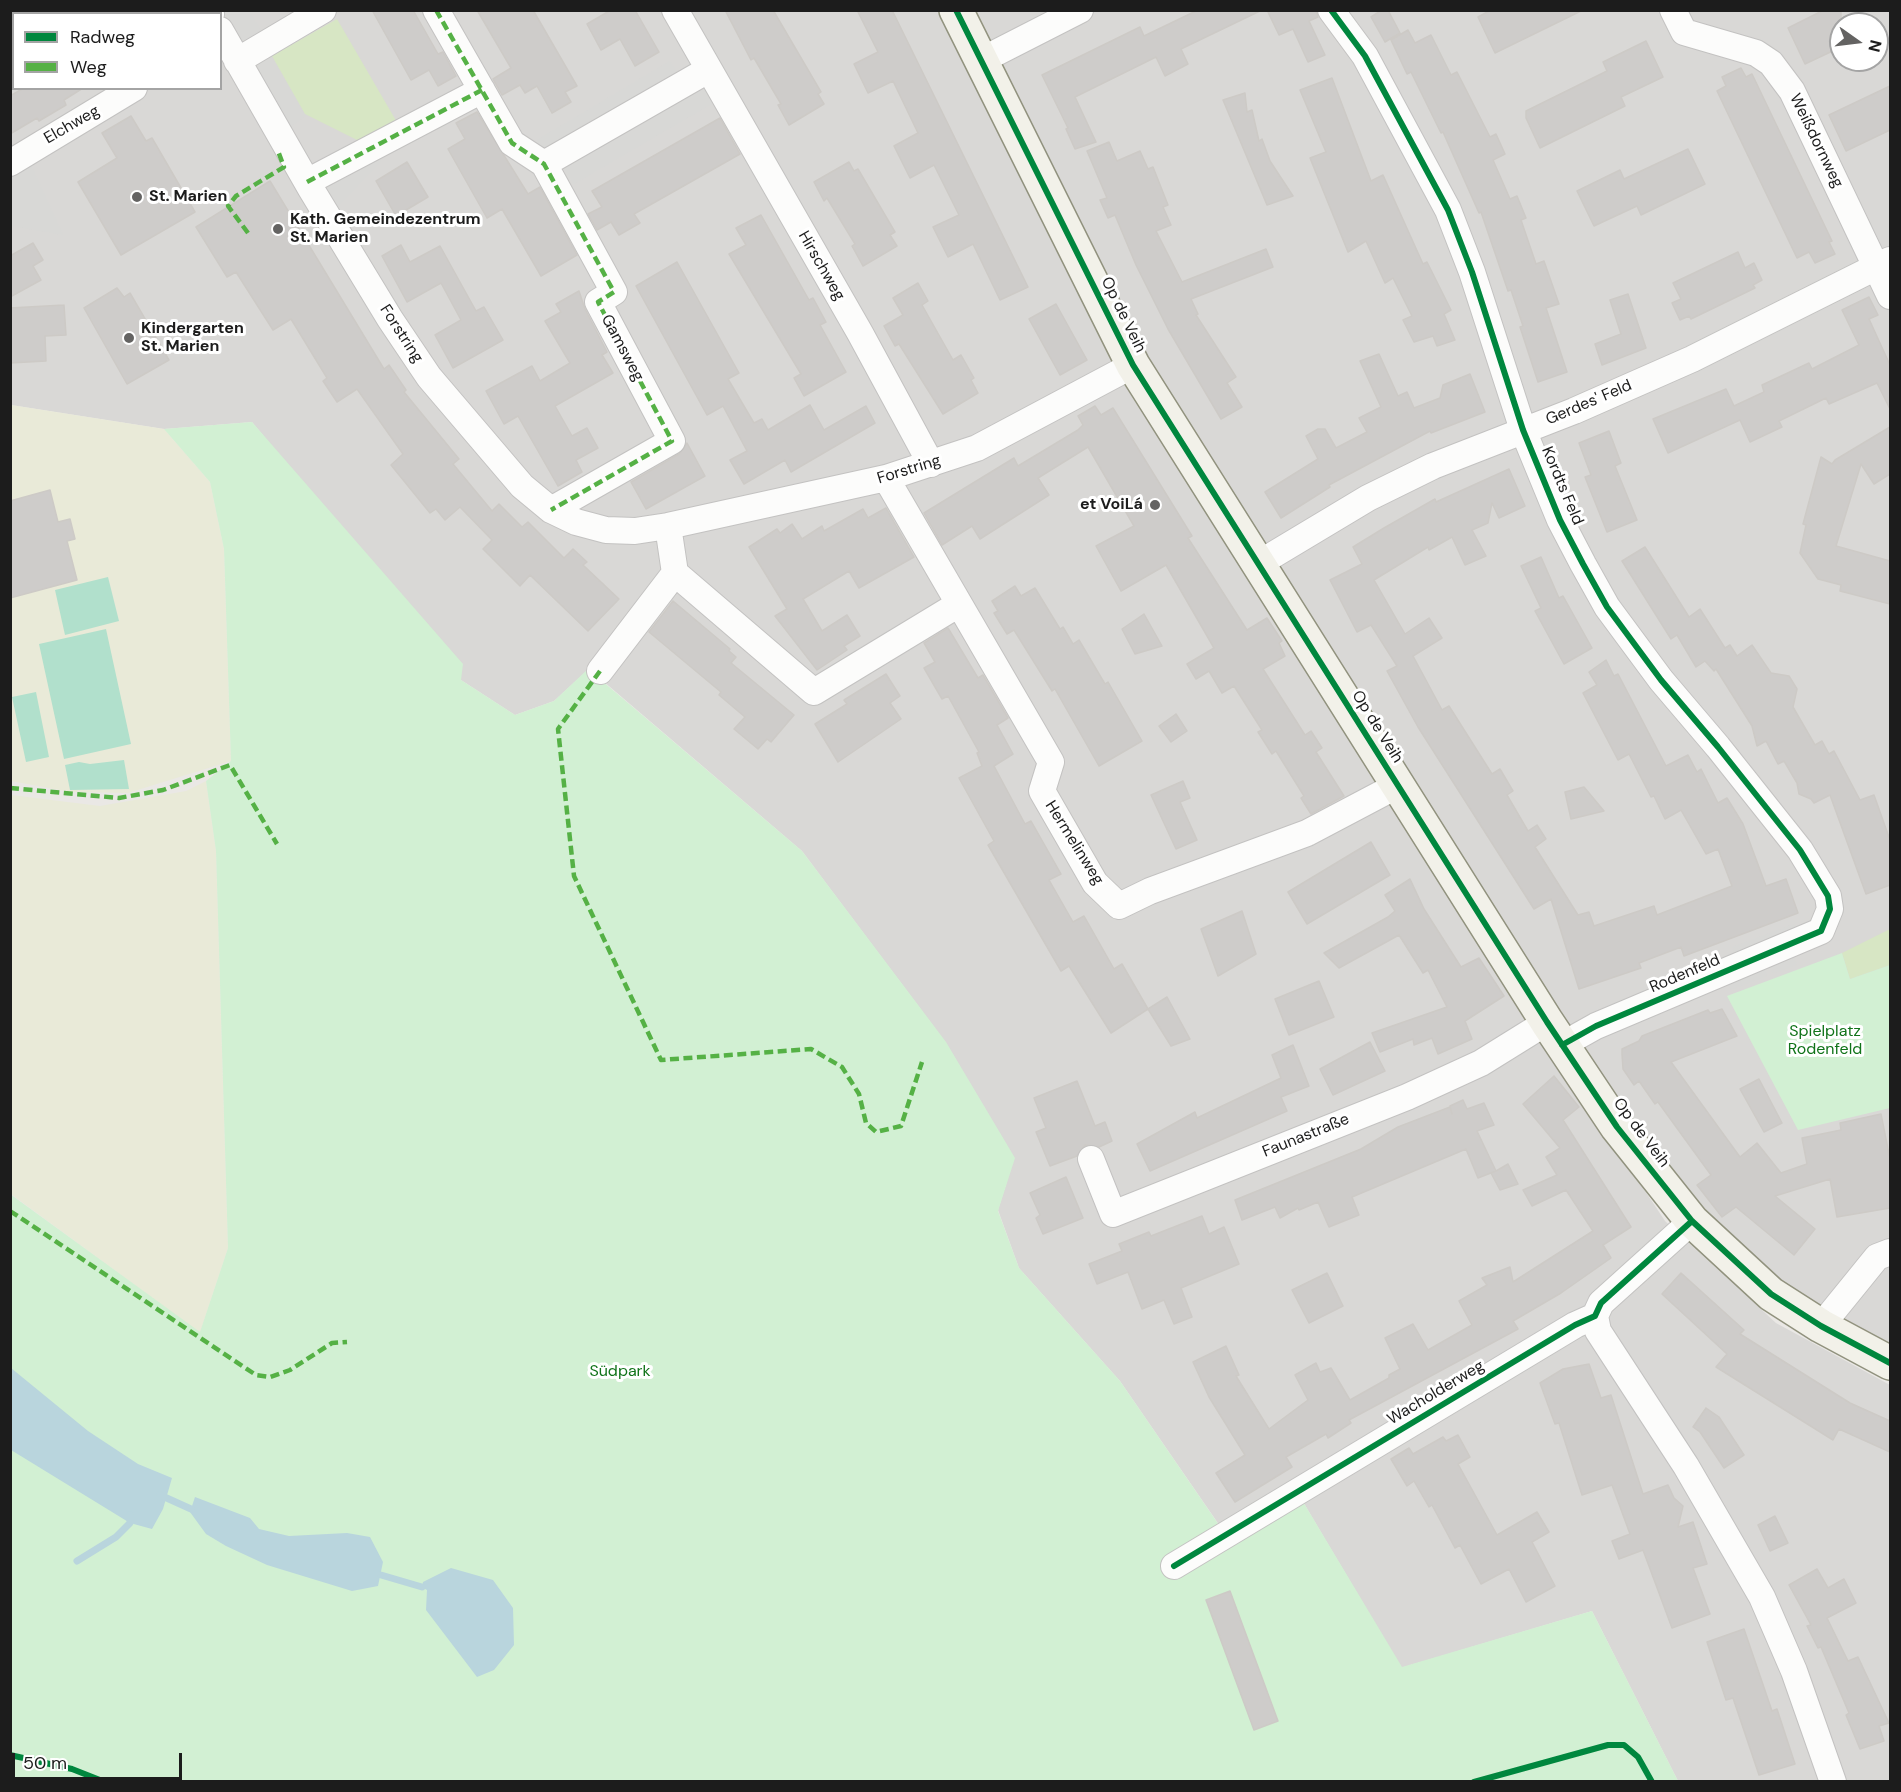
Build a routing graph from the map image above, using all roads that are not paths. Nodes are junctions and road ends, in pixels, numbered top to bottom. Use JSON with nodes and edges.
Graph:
{"nodes":[{"id":1,"x":323,"y":10,"type":"edge"},
{"id":2,"x":436,"y":10,"type":"edge"},
{"id":3,"x":675,"y":10,"type":"edge"},
{"id":4,"x":956,"y":10,"type":"edge"},
{"id":5,"x":1080,"y":10,"type":"edge"},
{"id":6,"x":1331,"y":10,"type":"edge"},
{"id":7,"x":1673,"y":10,"type":"edge"},
{"id":8,"x":222,"y":34,"type":"edge"},
{"id":9,"x":982,"y":60,"type":"junction"},
{"id":10,"x":237,"y":61,"type":"junction"},
{"id":11,"x":708,"y":70,"type":"junction"},
{"id":12,"x":131,"y":90,"type":"edge"},
{"id":13,"x":482,"y":90,"type":"junction"},
{"id":14,"x":10,"y":163,"type":"edge"},
{"id":15,"x":544,"y":164,"type":"junction"},
{"id":16,"x":307,"y":182,"type":"junction"},
{"id":17,"x":1883,"y":263,"type":"edge"},
{"id":18,"x":1890,"y":296,"type":"edge"},
{"id":19,"x":1133,"y":365,"type":"junction"},
{"id":20,"x":1523,"y":430,"type":"junction"},
{"id":21,"x":931,"y":464,"type":"junction"},
{"id":22,"x":886,"y":478,"type":"junction"},
{"id":23,"x":551,"y":510,"type":"junction"},
{"id":24,"x":668,"y":526,"type":"junction"},
{"id":25,"x":1258,"y":564,"type":"junction"},
{"id":26,"x":675,"y":573,"type":"junction"},
{"id":27,"x":959,"y":604,"type":"junction"},
{"id":28,"x":600,"y":671,"type":"dead end"},
{"id":29,"x":1398,"y":785,"type":"junction"},
{"id":30,"x":1821,"y":931,"type":"joint"},
{"id":31,"x":1555,"y":1034,"type":"junction"},
{"id":32,"x":1091,"y":1159,"type":"dead end"},
{"id":33,"x":1692,"y":1221,"type":"junction"},
{"id":34,"x":1890,"y":1252,"type":"edge"},
{"id":35,"x":1595,"y":1316,"type":"junction"},
{"id":36,"x":1821,"y":1326,"type":"junction"},
{"id":37,"x":1890,"y":1363,"type":"edge"},
{"id":38,"x":1174,"y":1566,"type":"dead end"},
{"id":39,"x":1833,"y":1782,"type":"edge"}],
"edges":[{"from":1,"to":10,"type":"street"},
{"from":2,"to":13,"type":"street","name":"Gamsweg"},
{"from":3,"to":11,"type":"street","name":"Hirschweg"},
{"from":4,"to":9,"type":"street","name":"Op de Veih"},
{"from":5,"to":9,"type":"street"},
{"from":6,"to":20,"type":"street","name":"Kordts Feld"},
{"from":7,"to":17,"type":"street","name":"Weißdornweg"},
{"from":8,"to":10,"type":"street","name":"Forstring"},
{"from":9,"to":19,"type":"street","name":"Op de Veih"},
{"from":10,"to":16,"type":"street","name":"Forstring"},
{"from":11,"to":15,"type":"street"},
{"from":11,"to":21,"type":"street","name":"Hirschweg"},
{"from":12,"to":14,"type":"street","name":"Elchweg"},
{"from":13,"to":15,"type":"street","name":"Gamsweg"},
{"from":13,"to":16,"type":"street"},
{"from":15,"to":23,"type":"street","name":"Gamsweg"},
{"from":16,"to":23,"type":"street","name":"Forstring"},
{"from":17,"to":18,"type":"street","name":"Weißdornweg"},
{"from":17,"to":20,"type":"street","name":"Gerdes' Feld"},
{"from":19,"to":21,"type":"street","name":"Forstring"},
{"from":19,"to":25,"type":"street","name":"Op de Veih"},
{"from":20,"to":25,"type":"street","name":"Gerdes' Feld"},
{"from":20,"to":30,"type":"street","name":"Kordts Feld"},
{"from":21,"to":22,"type":"street","name":"Forstring"},
{"from":22,"to":24,"type":"street","name":"Forstring"},
{"from":22,"to":27,"type":"street","name":"Hermelinweg"},
{"from":23,"to":24,"type":"street","name":"Forstring"},
{"from":24,"to":26,"type":"street"},
{"from":25,"to":29,"type":"street","name":"Op de Veih"},
{"from":26,"to":27,"type":"street"},
{"from":26,"to":28,"type":"street"},
{"from":27,"to":29,"type":"street","name":"Hermelinweg"},
{"from":29,"to":31,"type":"street","name":"Op de Veih"},
{"from":30,"to":31,"type":"street","name":"Rodenfeld"},
{"from":31,"to":32,"type":"street","name":"Faunastraße"},
{"from":31,"to":33,"type":"street","name":"Op de Veih"},
{"from":33,"to":35,"type":"street","name":"Wacholderweg"},
{"from":33,"to":36,"type":"street","name":"Op de Veih"},
{"from":34,"to":36,"type":"street"},
{"from":35,"to":38,"type":"street","name":"Wacholderweg"},
{"from":35,"to":39,"type":"street"},
{"from":36,"to":37,"type":"street","name":"Op de Veih"}]}
